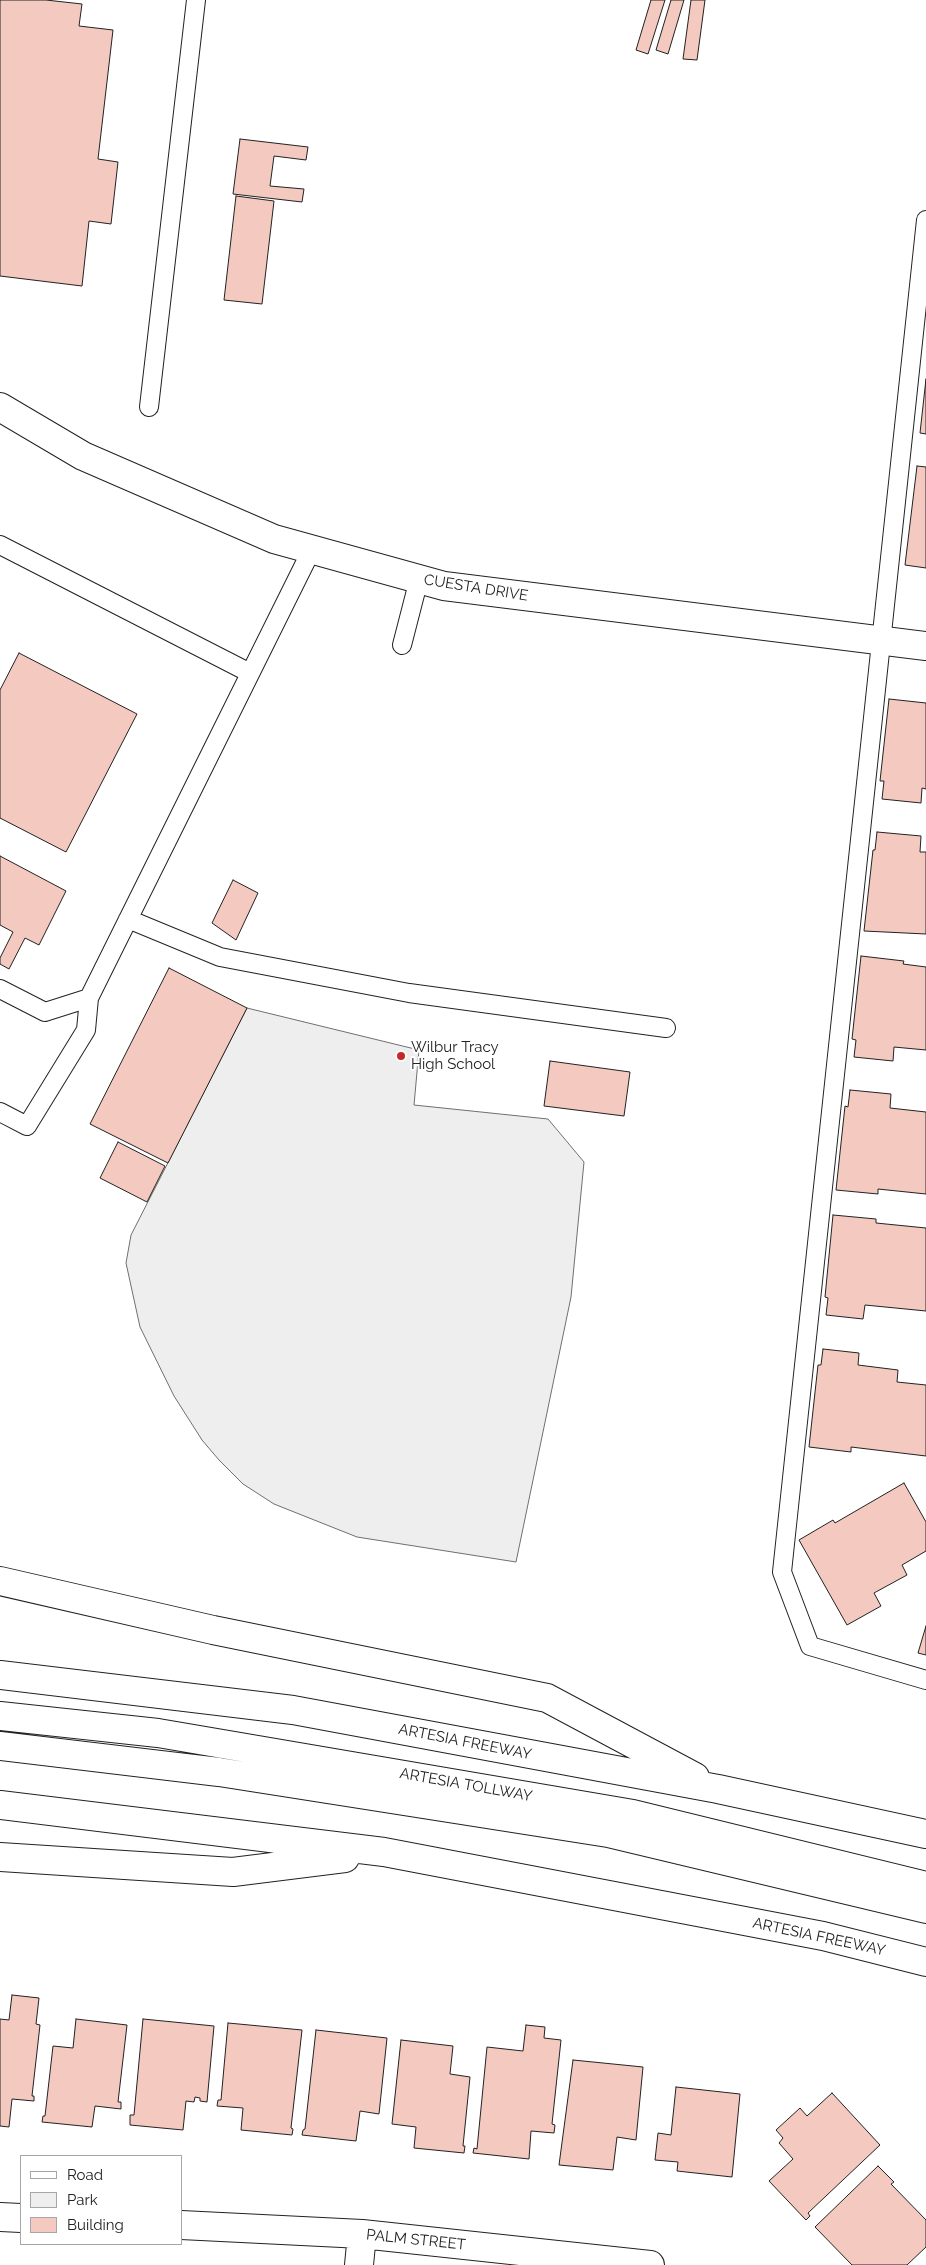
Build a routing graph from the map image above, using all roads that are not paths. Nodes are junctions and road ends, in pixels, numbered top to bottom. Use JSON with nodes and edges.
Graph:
{"nodes":[{"id":1,"x":196,"y":0,"type":"edge"},
{"id":2,"x":926,"y":220,"type":"edge"},
{"id":3,"x":0,"y":407,"type":"edge"},
{"id":4,"x":149,"y":407,"type":"dead end"},
{"id":5,"x":0,"y":545,"type":"edge"},
{"id":6,"x":312,"y":549,"type":"junction"},
{"id":7,"x":419,"y":579,"type":"junction"},
{"id":8,"x":882,"y":641,"type":"junction"},
{"id":9,"x":402,"y":645,"type":"dead end"},
{"id":10,"x":926,"y":646,"type":"edge"},
{"id":11,"x":250,"y":673,"type":"junction"},
{"id":12,"x":128,"y":919,"type":"junction"},
{"id":13,"x":0,"y":989,"type":"edge"},
{"id":14,"x":89,"y":998,"type":"junction"},
{"id":15,"x":666,"y":1028,"type":"dead end"},
{"id":16,"x":0,"y":1112,"type":"edge"},
{"id":17,"x":0,"y":1581,"type":"edge"},
{"id":18,"x":0,"y":1675,"type":"edge"},
{"id":19,"x":926,"y":1680,"type":"edge"},
{"id":20,"x":0,"y":1716,"type":"edge"},
{"id":21,"x":0,"y":1746,"type":"edge"},
{"id":22,"x":718,"y":1789,"type":"junction"},
{"id":23,"x":0,"y":1805,"type":"edge"},
{"id":24,"x":926,"y":1834,"type":"edge"},
{"id":25,"x":384,"y":1852,"type":"junction"},
{"id":26,"x":0,"y":1857,"type":"edge"},
{"id":27,"x":926,"y":1886,"type":"edge"},
{"id":28,"x":926,"y":1909,"type":"edge"},
{"id":29,"x":926,"y":1962,"type":"edge"},
{"id":30,"x":0,"y":2217,"type":"edge"},
{"id":31,"x":20,"y":2218,"type":"edge"},
{"id":32,"x":182,"y":2226,"type":"edge"},
{"id":33,"x":362,"y":2234,"type":"junction"},
{"id":34,"x":359,"y":2265,"type":"edge"},
{"id":35,"x":650,"y":2265,"type":"edge"}],
"edges":[{"from":1,"to":4,"type":"lane"},
{"from":2,"to":8,"type":"lane"},
{"from":3,"to":6,"type":"main road","name":"CUESTA DRIVE"},
{"from":5,"to":11,"type":"lane"},
{"from":6,"to":7,"type":"main road","name":"CUESTA DRIVE"},
{"from":6,"to":11,"type":"lane"},
{"from":7,"to":8,"type":"main road","name":"CUESTA DRIVE"},
{"from":7,"to":9,"type":"lane"},
{"from":8,"to":10,"type":"main road","name":"CUESTA DRIVE"},
{"from":8,"to":19,"type":"lane"},
{"from":11,"to":12,"type":"lane"},
{"from":12,"to":14,"type":"lane"},
{"from":12,"to":15,"type":"lane"},
{"from":13,"to":14,"type":"lane"},
{"from":14,"to":16,"type":"lane"},
{"from":17,"to":22,"type":"main road"},
{"from":18,"to":22,"type":"main road","name":"ARTESIA FREEWAY"},
{"from":20,"to":27,"type":"main road","name":"ARTESIA TOLLWAY"},
{"from":21,"to":28,"type":"main road","name":"ARTESIA TOLLWAY"},
{"from":22,"to":24,"type":"main road","name":"ARTESIA FREEWAY"},
{"from":23,"to":25,"type":"main road","name":"ARTESIA FREEWAY"},
{"from":25,"to":26,"type":"main road"},
{"from":25,"to":29,"type":"main road","name":"ARTESIA FREEWAY"},
{"from":30,"to":31,"type":"main road"},
{"from":32,"to":33,"type":"main road","name":"PALM STREET"},
{"from":33,"to":34,"type":"main road"},
{"from":33,"to":35,"type":"main road","name":"PALM STREET"}]}
